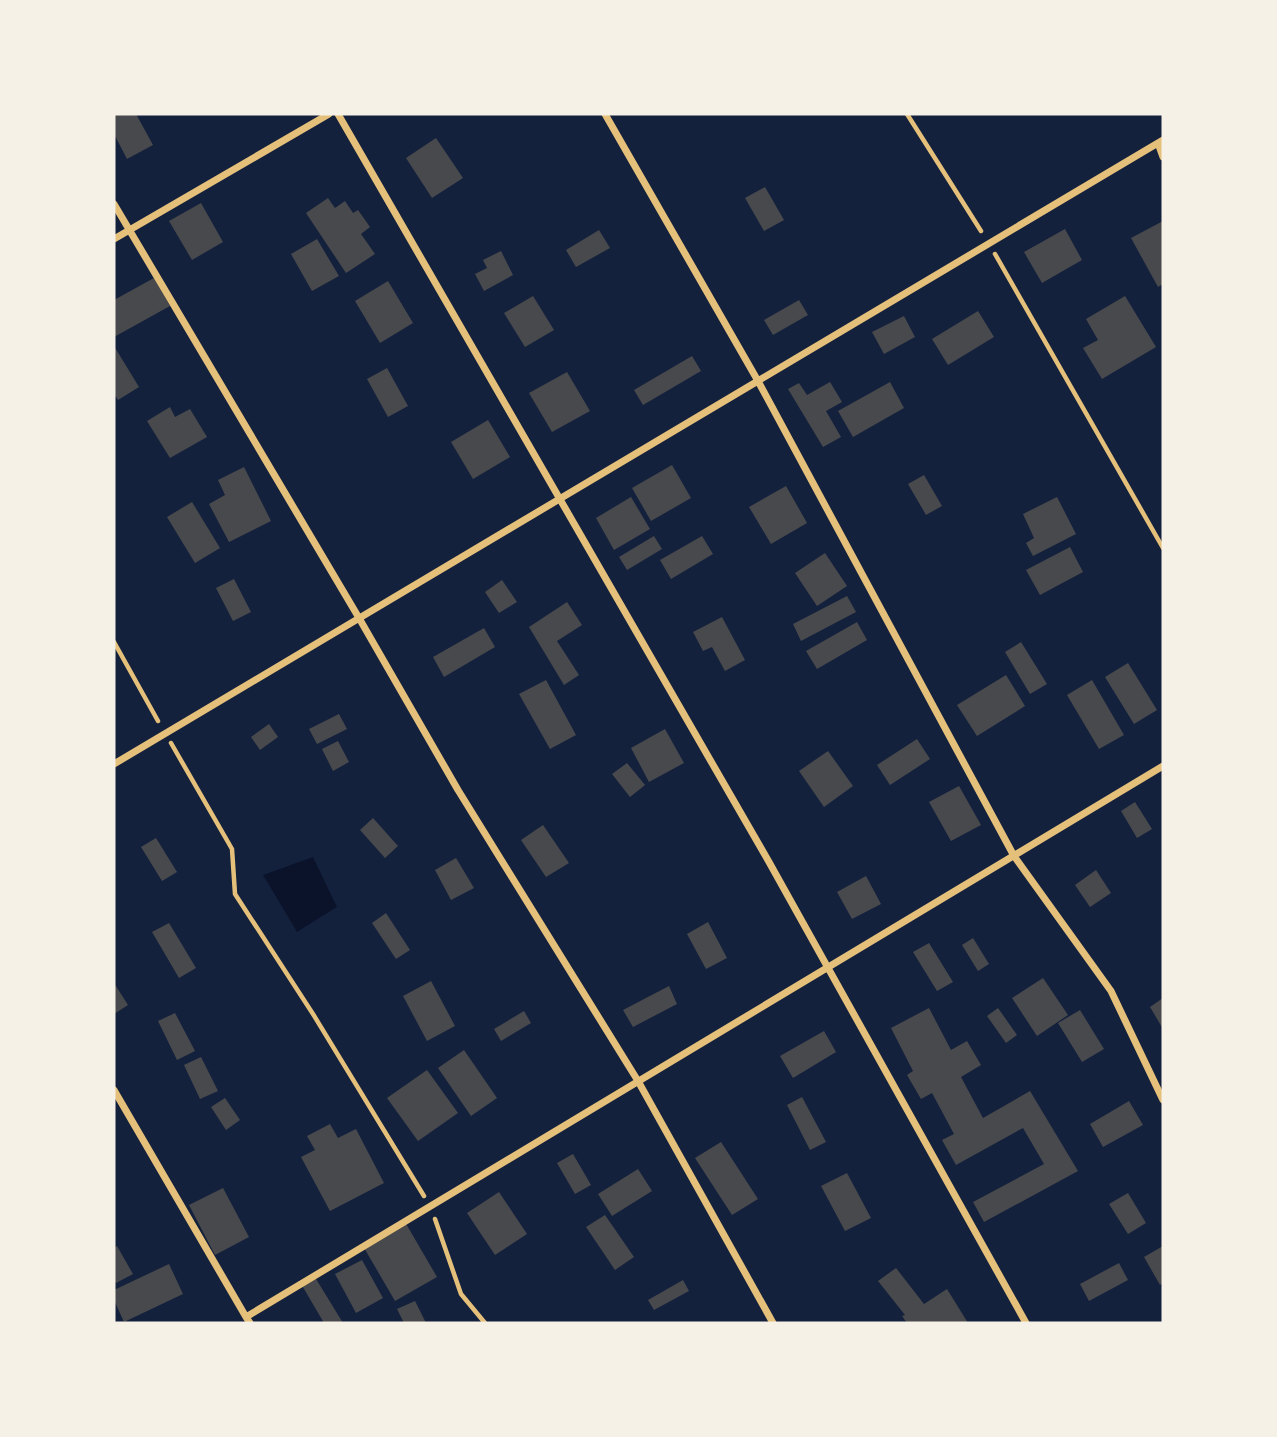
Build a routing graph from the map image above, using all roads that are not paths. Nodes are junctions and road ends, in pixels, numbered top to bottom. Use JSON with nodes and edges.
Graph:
{"nodes":[{"id":1,"x":329,"y":114,"type":"edge"},
{"id":2,"x":338,"y":114,"type":"edge"},
{"id":3,"x":605,"y":114,"type":"edge"},
{"id":4,"x":1160,"y":141,"type":"edge"},
{"id":5,"x":1163,"y":157,"type":"edge"},
{"id":6,"x":114,"y":204,"type":"edge"},
{"id":7,"x":129,"y":231,"type":"junction"},
{"id":8,"x":114,"y":239,"type":"edge"},
{"id":9,"x":758,"y":381,"type":"junction"},
{"id":10,"x":559,"y":499,"type":"junction"},
{"id":11,"x":359,"y":618,"type":"junction"},
{"id":12,"x":114,"y":764,"type":"edge"},
{"id":13,"x":1163,"y":766,"type":"edge"},
{"id":14,"x":1014,"y":856,"type":"junction"},
{"id":15,"x":828,"y":967,"type":"junction"},
{"id":16,"x":638,"y":1081,"type":"junction"},
{"id":17,"x":114,"y":1090,"type":"edge"},
{"id":18,"x":1163,"y":1101,"type":"edge"},
{"id":19,"x":248,"y":1320,"type":"edge"},
{"id":20,"x":773,"y":1323,"type":"edge"},
{"id":21,"x":1026,"y":1323,"type":"edge"}],
"edges":[{"from":1,"to":7,"type":"street"},
{"from":2,"to":10,"type":"street"},
{"from":3,"to":9,"type":"street"},
{"from":4,"to":5,"type":"street"},
{"from":4,"to":9,"type":"street"},
{"from":6,"to":7,"type":"street"},
{"from":7,"to":8,"type":"street"},
{"from":7,"to":11,"type":"street"},
{"from":9,"to":10,"type":"street"},
{"from":9,"to":14,"type":"street"},
{"from":10,"to":11,"type":"street"},
{"from":10,"to":15,"type":"street"},
{"from":11,"to":12,"type":"street"},
{"from":11,"to":16,"type":"street"},
{"from":13,"to":14,"type":"street"},
{"from":14,"to":15,"type":"street"},
{"from":14,"to":18,"type":"street"},
{"from":15,"to":16,"type":"street"},
{"from":15,"to":21,"type":"street"},
{"from":16,"to":19,"type":"street"},
{"from":16,"to":20,"type":"street"},
{"from":17,"to":19,"type":"street"}]}
